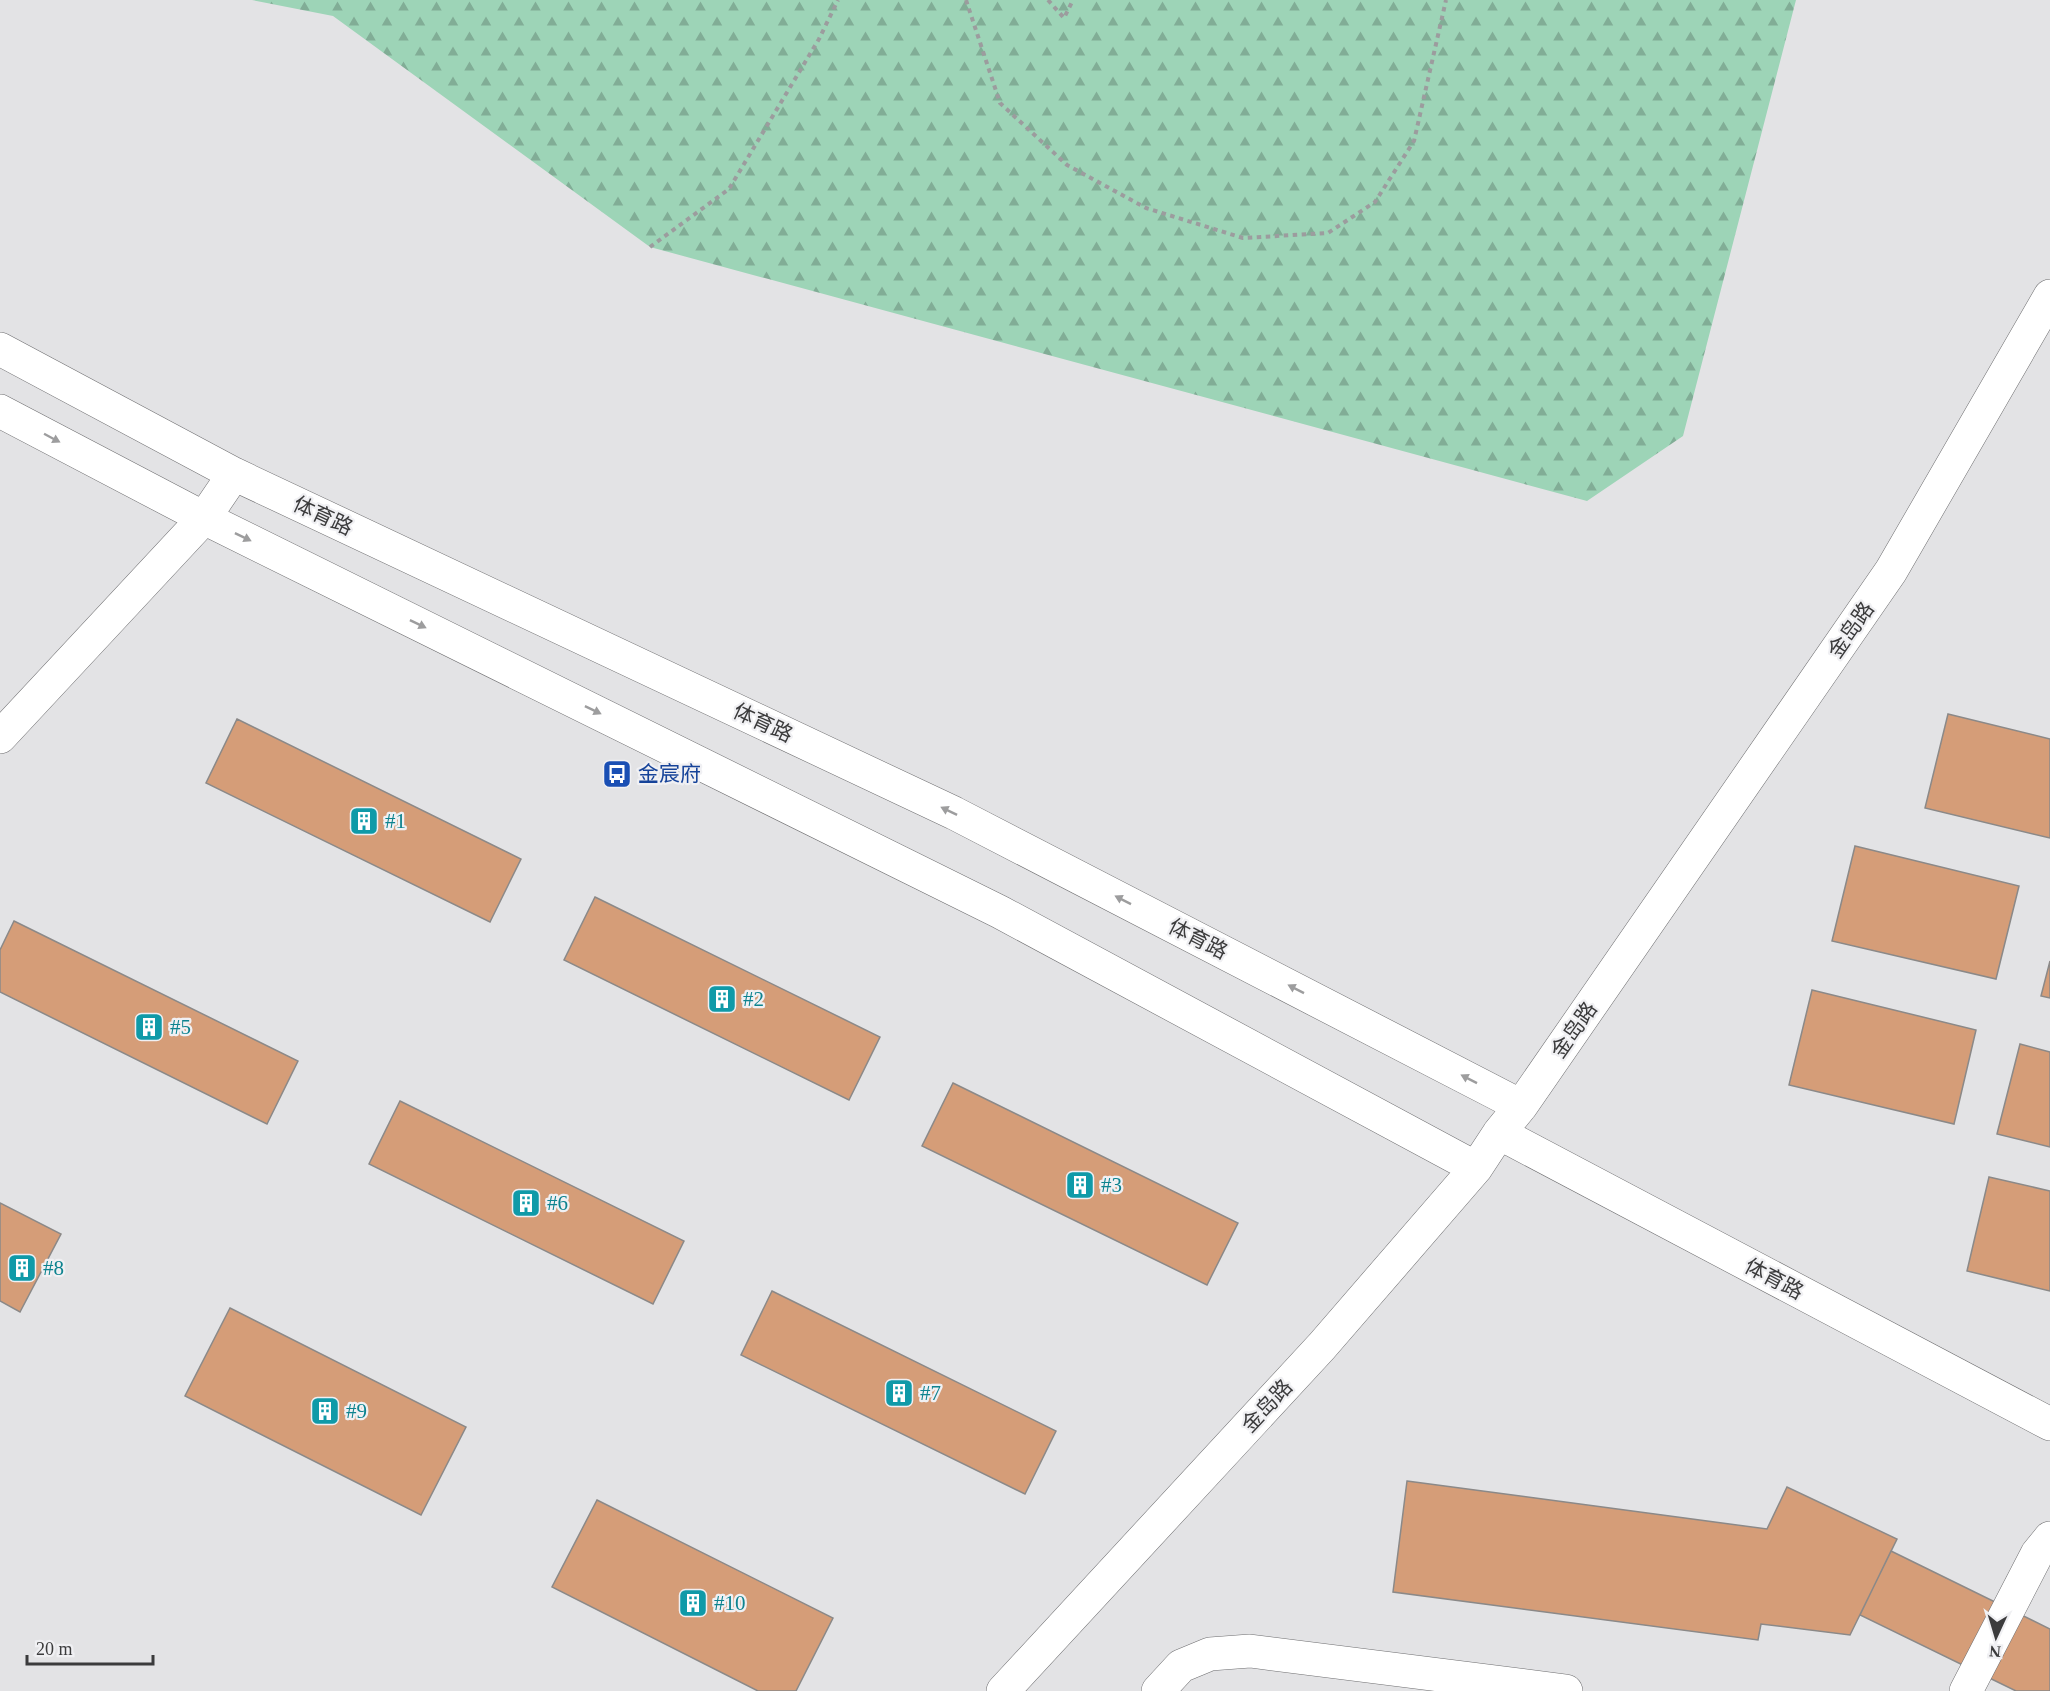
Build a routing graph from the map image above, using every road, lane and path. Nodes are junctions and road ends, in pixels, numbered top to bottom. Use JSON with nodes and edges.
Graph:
{"nodes":[{"id":1,"x":838,"y":0,"type":"edge"},
{"id":2,"x":966,"y":0,"type":"edge"},
{"id":3,"x":1048,"y":0,"type":"edge"},
{"id":4,"x":1073,"y":0,"type":"edge"},
{"id":5,"x":1446,"y":0,"type":"edge"},
{"id":6,"x":650,"y":247,"type":"dead end"},
{"id":7,"x":2050,"y":296,"type":"edge"},
{"id":8,"x":0,"y":349,"type":"edge"},
{"id":9,"x":0,"y":411,"type":"edge"},
{"id":10,"x":234,"y":474,"type":"junction"},
{"id":11,"x":204,"y":518,"type":"junction"},
{"id":12,"x":0,"y":737,"type":"edge"},
{"id":13,"x":1521,"y":1106,"type":"junction"},
{"id":14,"x":1499,"y":1133,"type":"junction"},
{"id":15,"x":1476,"y":1168,"type":"junction"},
{"id":16,"x":2050,"y":1424,"type":"edge"},
{"id":17,"x":2050,"y":1538,"type":"edge"},
{"id":18,"x":1003,"y":1691,"type":"edge"},
{"id":19,"x":1158,"y":1691,"type":"edge"},
{"id":20,"x":1566,"y":1691,"type":"edge"},
{"id":21,"x":1966,"y":1691,"type":"edge"}],
"edges":[{"from":1,"to":6,"type":"path"},
{"from":2,"to":5,"type":"path"},
{"from":3,"to":4,"type":"path"},
{"from":7,"to":13,"type":"street","name":"金岛路"},
{"from":8,"to":10,"type":"street","name":"体育路"},
{"from":9,"to":11,"type":"street","one_way":true},
{"from":10,"to":11,"type":"street"},
{"from":13,"to":10,"type":"street","name":"体育路","one_way":true},
{"from":11,"to":12,"type":"street"},
{"from":11,"to":15,"type":"street","one_way":true},
{"from":13,"to":14,"type":"street","name":"金岛路"},
{"from":14,"to":15,"type":"street","name":"金岛路"},
{"from":14,"to":16,"type":"street","name":"体育路"},
{"from":15,"to":18,"type":"street","name":"金岛路"},
{"from":17,"to":21,"type":"street"},
{"from":19,"to":20,"type":"street"}]}
